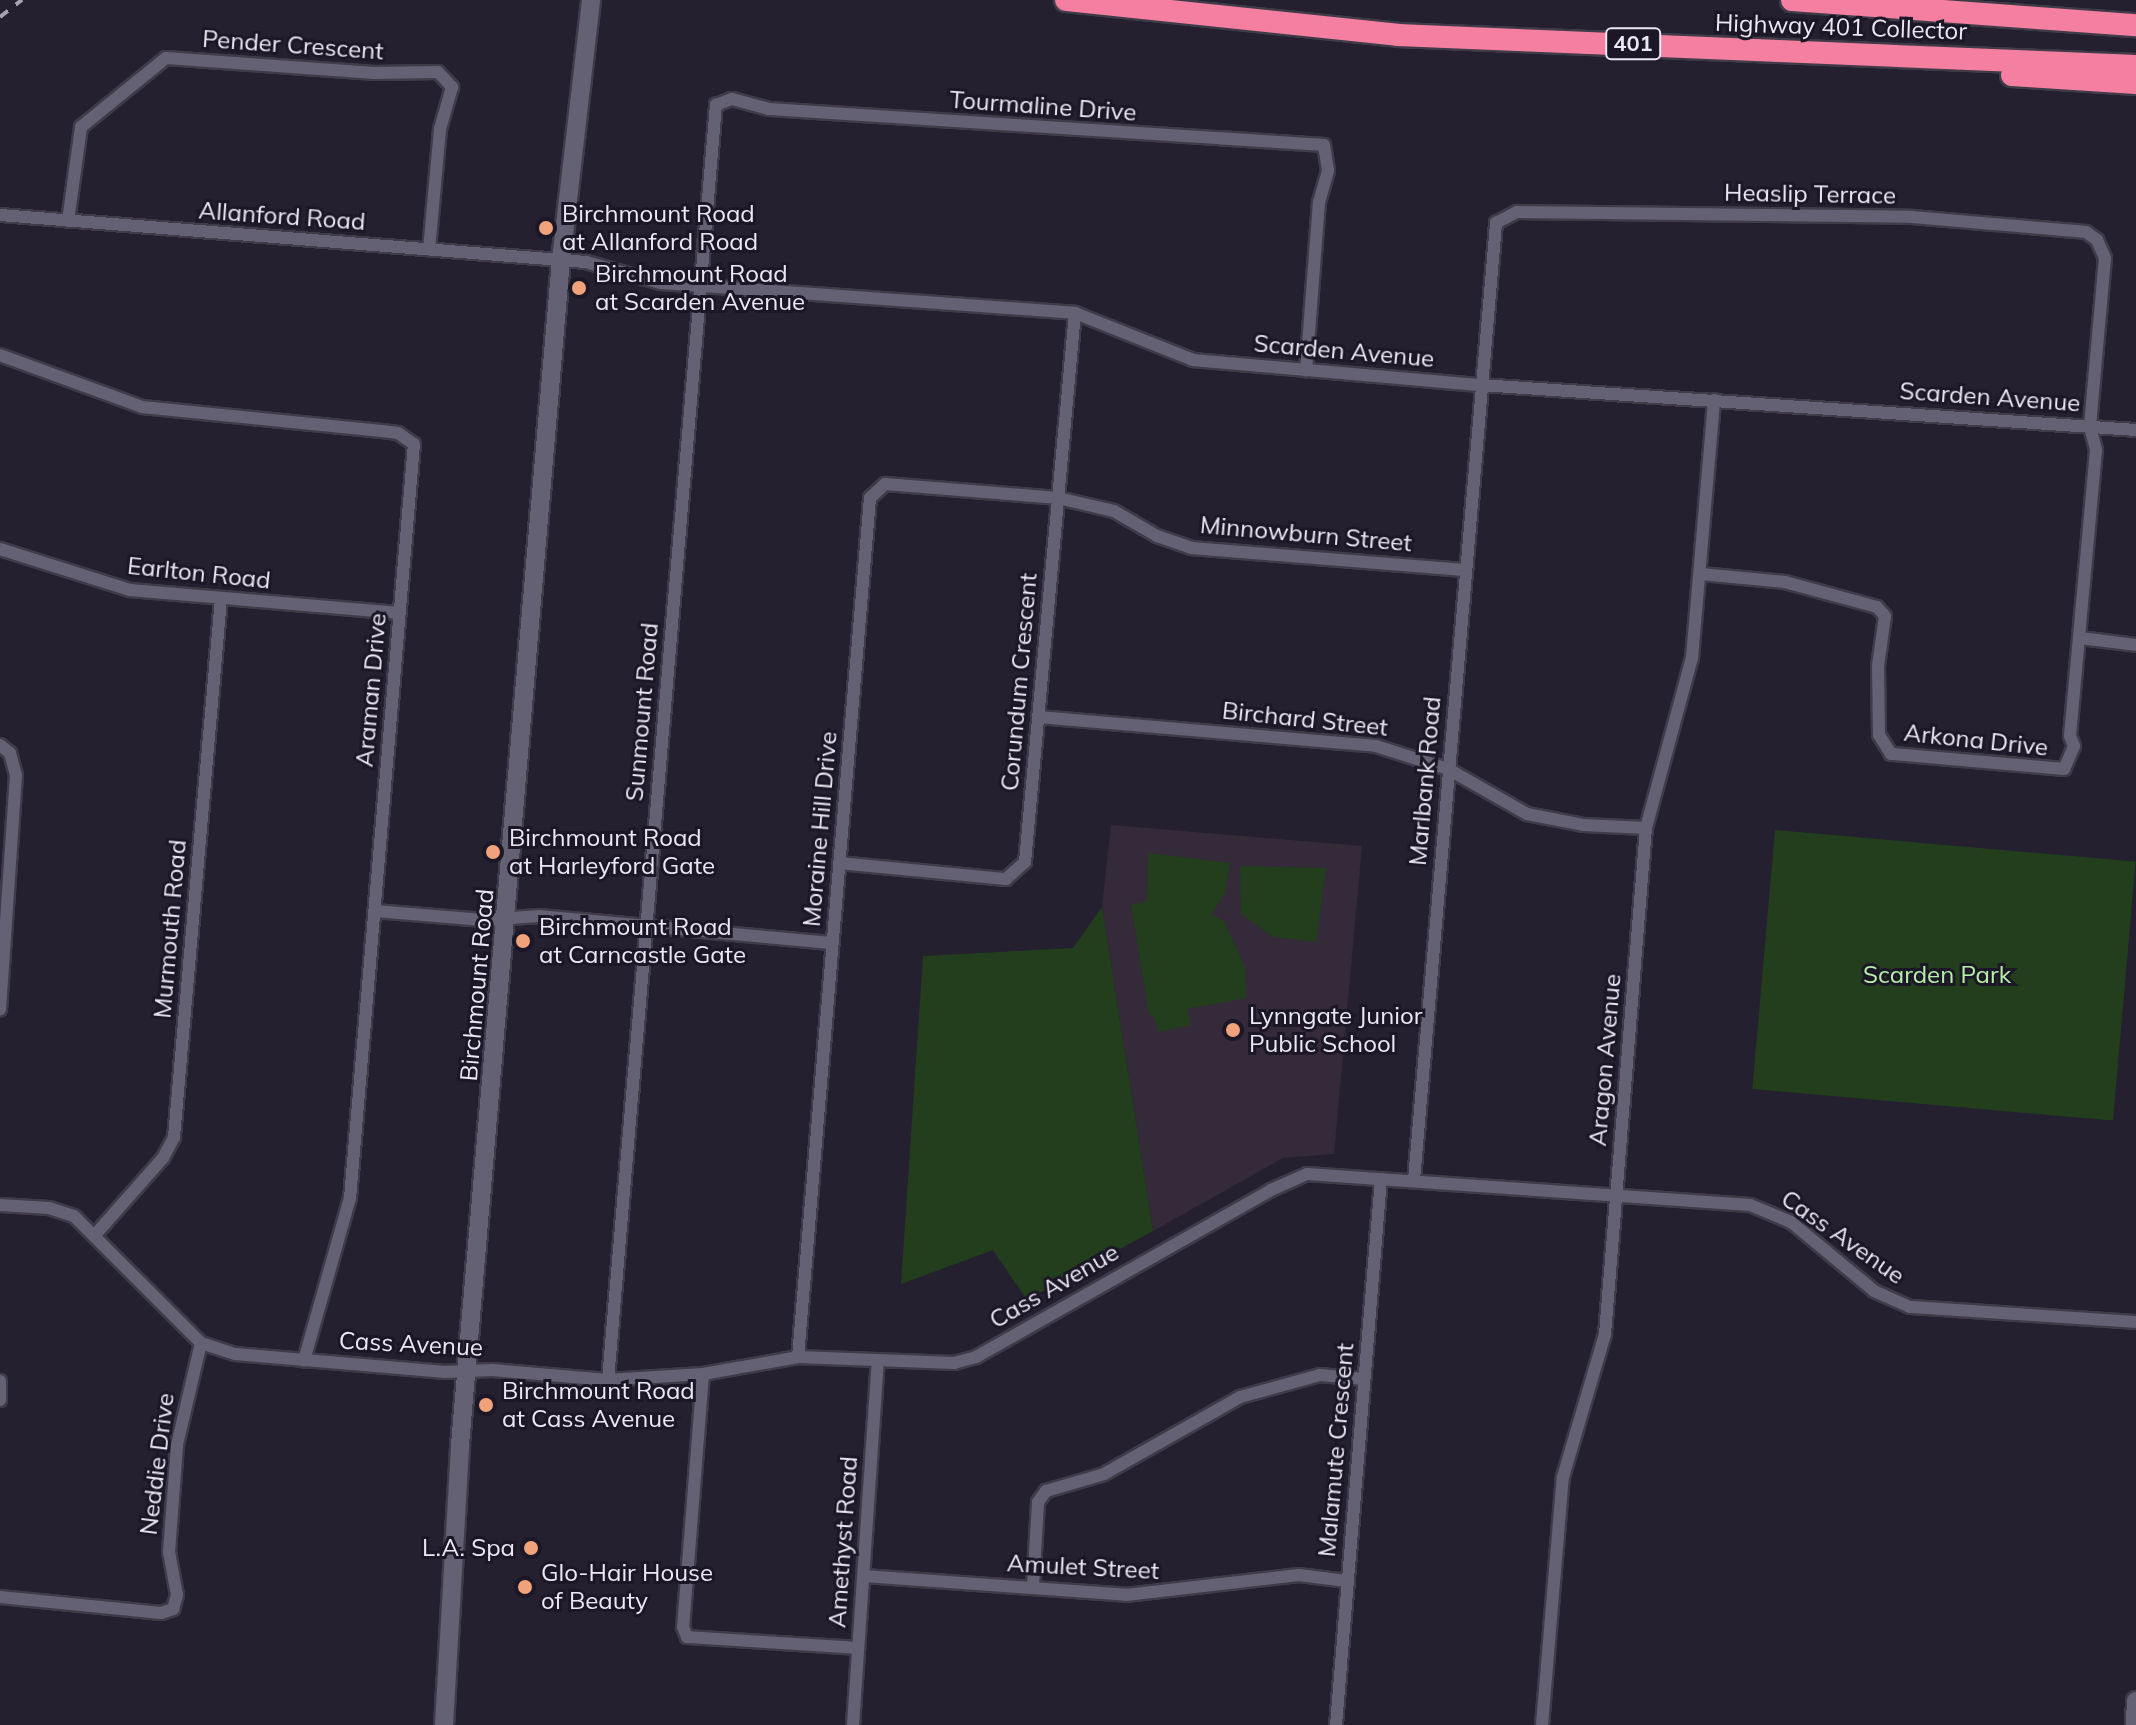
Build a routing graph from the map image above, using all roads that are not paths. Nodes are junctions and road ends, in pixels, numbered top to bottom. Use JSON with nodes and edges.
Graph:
{"nodes":[{"id":1,"x":1066,"y":0,"type":"edge"},
{"id":2,"x":1792,"y":0,"type":"edge"},
{"id":3,"x":587,"y":4,"type":"edge"},
{"id":4,"x":2136,"y":25,"type":"edge"},
{"id":5,"x":1869,"y":53,"type":"junction"},
{"id":6,"x":2136,"y":66,"type":"edge"},
{"id":7,"x":2136,"y":83,"type":"edge"},
{"id":8,"x":0,"y":215,"type":"edge"},
{"id":9,"x":68,"y":221,"type":"junction"},
{"id":10,"x":429,"y":249,"type":"junction"},
{"id":11,"x":561,"y":260,"type":"junction"},
{"id":12,"x":701,"y":286,"type":"junction"},
{"id":13,"x":1075,"y":313,"type":"junction"},
{"id":14,"x":0,"y":355,"type":"edge"},
{"id":15,"x":1306,"y":370,"type":"junction"},
{"id":16,"x":1481,"y":385,"type":"junction"},
{"id":17,"x":1714,"y":400,"type":"junction"},
{"id":18,"x":2090,"y":427,"type":"junction"},
{"id":19,"x":2136,"y":430,"type":"edge"},
{"id":20,"x":1058,"y":498,"type":"junction"},
{"id":21,"x":0,"y":549,"type":"edge"},
{"id":22,"x":1464,"y":570,"type":"junction"},
{"id":23,"x":1701,"y":574,"type":"junction"},
{"id":24,"x":221,"y":599,"type":"junction"},
{"id":25,"x":399,"y":613,"type":"junction"},
{"id":26,"x":2080,"y":638,"type":"junction"},
{"id":27,"x":2136,"y":645,"type":"edge"},
{"id":28,"x":1039,"y":717,"type":"junction"},
{"id":29,"x":0,"y":745,"type":"edge"},
{"id":30,"x":1448,"y":769,"type":"junction"},
{"id":31,"x":1646,"y":828,"type":"junction"},
{"id":32,"x":839,"y":863,"type":"junction"},
{"id":33,"x":375,"y":911,"type":"junction"},
{"id":34,"x":507,"y":918,"type":"junction"},
{"id":35,"x":646,"y":927,"type":"junction"},
{"id":36,"x":831,"y":943,"type":"junction"},
{"id":37,"x":0,"y":1009,"type":"edge"},
{"id":38,"x":1381,"y":1179,"type":"junction"},
{"id":39,"x":1414,"y":1180,"type":"junction"},
{"id":40,"x":1616,"y":1193,"type":"junction"},
{"id":41,"x":0,"y":1205,"type":"edge"},
{"id":42,"x":95,"y":1235,"type":"junction"},
{"id":43,"x":2136,"y":1322,"type":"edge"},
{"id":44,"x":201,"y":1343,"type":"junction"},
{"id":45,"x":798,"y":1357,"type":"junction"},
{"id":46,"x":304,"y":1361,"type":"junction"},
{"id":47,"x":878,"y":1361,"type":"junction"},
{"id":48,"x":468,"y":1373,"type":"junction"},
{"id":49,"x":703,"y":1374,"type":"junction"},
{"id":50,"x":1364,"y":1379,"type":"junction"},
{"id":51,"x":608,"y":1380,"type":"junction"},
{"id":52,"x":0,"y":1381,"type":"edge"},
{"id":53,"x":0,"y":1400,"type":"edge"},
{"id":54,"x":864,"y":1576,"type":"junction"},
{"id":55,"x":1347,"y":1581,"type":"junction"},
{"id":56,"x":1033,"y":1587,"type":"junction"},
{"id":57,"x":0,"y":1597,"type":"edge"},
{"id":58,"x":857,"y":1648,"type":"junction"},
{"id":59,"x":2136,"y":1701,"type":"edge"},
{"id":60,"x":444,"y":1725,"type":"edge"},
{"id":61,"x":853,"y":1725,"type":"edge"},
{"id":62,"x":1336,"y":1725,"type":"edge"},
{"id":63,"x":1542,"y":1725,"type":"edge"},
{"id":64,"x":2135,"y":1725,"type":"edge"}],
"edges":[{"from":1,"to":5,"type":"highway","name":"Highway 401 Collector","number":"401"},
{"from":2,"to":4,"type":"highway"},
{"from":3,"to":11,"type":"main road","name":"Birchmount Road"},
{"from":5,"to":6,"type":"highway","name":"Highway 401 Collector","number":"401"},
{"from":5,"to":7,"type":"highway"},
{"from":8,"to":9,"type":"street","name":"Allanford Road"},
{"from":9,"to":10,"type":"street","name":"Allanford Road"},
{"from":9,"to":10,"type":"street","name":"Pender Crescent"},
{"from":10,"to":11,"type":"street","name":"Allanford Road"},
{"from":11,"to":12,"type":"street","name":"Scarden Avenue"},
{"from":11,"to":34,"type":"main road","name":"Birchmount Road"},
{"from":12,"to":13,"type":"street","name":"Scarden Avenue"},
{"from":12,"to":15,"type":"street","name":"Tourmaline Drive"},
{"from":12,"to":35,"type":"street","name":"Sunmount Road"},
{"from":13,"to":15,"type":"street","name":"Scarden Avenue"},
{"from":13,"to":20,"type":"street","name":"Corundum Crescent"},
{"from":14,"to":25,"type":"street","name":"Araman Drive"},
{"from":15,"to":16,"type":"street","name":"Scarden Avenue"},
{"from":16,"to":17,"type":"street","name":"Scarden Avenue"},
{"from":16,"to":18,"type":"street","name":"Heaslip Terrace"},
{"from":16,"to":22,"type":"street","name":"Marlbank Road"},
{"from":17,"to":18,"type":"street","name":"Scarden Avenue"},
{"from":17,"to":23,"type":"street","name":"Aragon Avenue"},
{"from":18,"to":19,"type":"street","name":"Scarden Avenue"},
{"from":18,"to":26,"type":"street","name":"Arkona Drive"},
{"from":20,"to":22,"type":"street","name":"Minnowburn Street"},
{"from":20,"to":28,"type":"street","name":"Corundum Crescent"},
{"from":20,"to":32,"type":"street","name":"Moraine Hill Drive"},
{"from":21,"to":24,"type":"street","name":"Earlton Road"},
{"from":22,"to":30,"type":"street","name":"Marlbank Road"},
{"from":23,"to":26,"type":"street","name":"Arkona Drive"},
{"from":23,"to":31,"type":"street","name":"Aragon Avenue"},
{"from":24,"to":25,"type":"street","name":"Earlton Road"},
{"from":24,"to":42,"type":"street","name":"Murmouth Road"},
{"from":25,"to":33,"type":"street","name":"Araman Drive"},
{"from":26,"to":27,"type":"street"},
{"from":28,"to":30,"type":"street","name":"Birchard Street"},
{"from":28,"to":32,"type":"street","name":"Corundum Crescent"},
{"from":29,"to":37,"type":"street"},
{"from":30,"to":31,"type":"street","name":"Birchard Street"},
{"from":30,"to":39,"type":"street","name":"Marlbank Road"},
{"from":31,"to":40,"type":"street","name":"Aragon Avenue"},
{"from":32,"to":36,"type":"street","name":"Moraine Hill Drive"},
{"from":33,"to":34,"type":"street"},
{"from":33,"to":46,"type":"street","name":"Araman Drive"},
{"from":34,"to":35,"type":"street"},
{"from":34,"to":48,"type":"main road","name":"Birchmount Road"},
{"from":35,"to":36,"type":"street"},
{"from":35,"to":51,"type":"street","name":"Sunmount Road"},
{"from":36,"to":45,"type":"street","name":"Moraine Hill Drive"},
{"from":38,"to":39,"type":"street","name":"Cass Avenue"},
{"from":38,"to":47,"type":"street","name":"Cass Avenue"},
{"from":38,"to":50,"type":"street","name":"Malamute Crescent"},
{"from":39,"to":40,"type":"street","name":"Cass Avenue"},
{"from":40,"to":43,"type":"street","name":"Cass Avenue"},
{"from":40,"to":63,"type":"street","name":"Aragon Avenue"},
{"from":41,"to":42,"type":"street","name":"Cass Avenue"},
{"from":42,"to":44,"type":"street","name":"Cass Avenue"},
{"from":44,"to":46,"type":"street","name":"Cass Avenue"},
{"from":44,"to":57,"type":"street","name":"Neddie Drive"},
{"from":45,"to":47,"type":"street","name":"Cass Avenue"},
{"from":45,"to":49,"type":"street","name":"Cass Avenue"},
{"from":46,"to":48,"type":"street","name":"Cass Avenue"},
{"from":47,"to":54,"type":"street","name":"Amethyst Road"},
{"from":48,"to":51,"type":"street","name":"Cass Avenue"},
{"from":48,"to":60,"type":"main road","name":"Birchmount Road"},
{"from":49,"to":51,"type":"street","name":"Cass Avenue"},
{"from":49,"to":58,"type":"street"},
{"from":50,"to":55,"type":"street","name":"Malamute Crescent"},
{"from":50,"to":56,"type":"street"},
{"from":52,"to":53,"type":"street"},
{"from":54,"to":56,"type":"street","name":"Amulet Street"},
{"from":54,"to":58,"type":"street","name":"Amethyst Road"},
{"from":55,"to":56,"type":"street","name":"Amulet Street"},
{"from":55,"to":62,"type":"street","name":"Malamute Crescent"},
{"from":58,"to":61,"type":"street","name":"Amethyst Road"},
{"from":59,"to":64,"type":"main road"}]}
